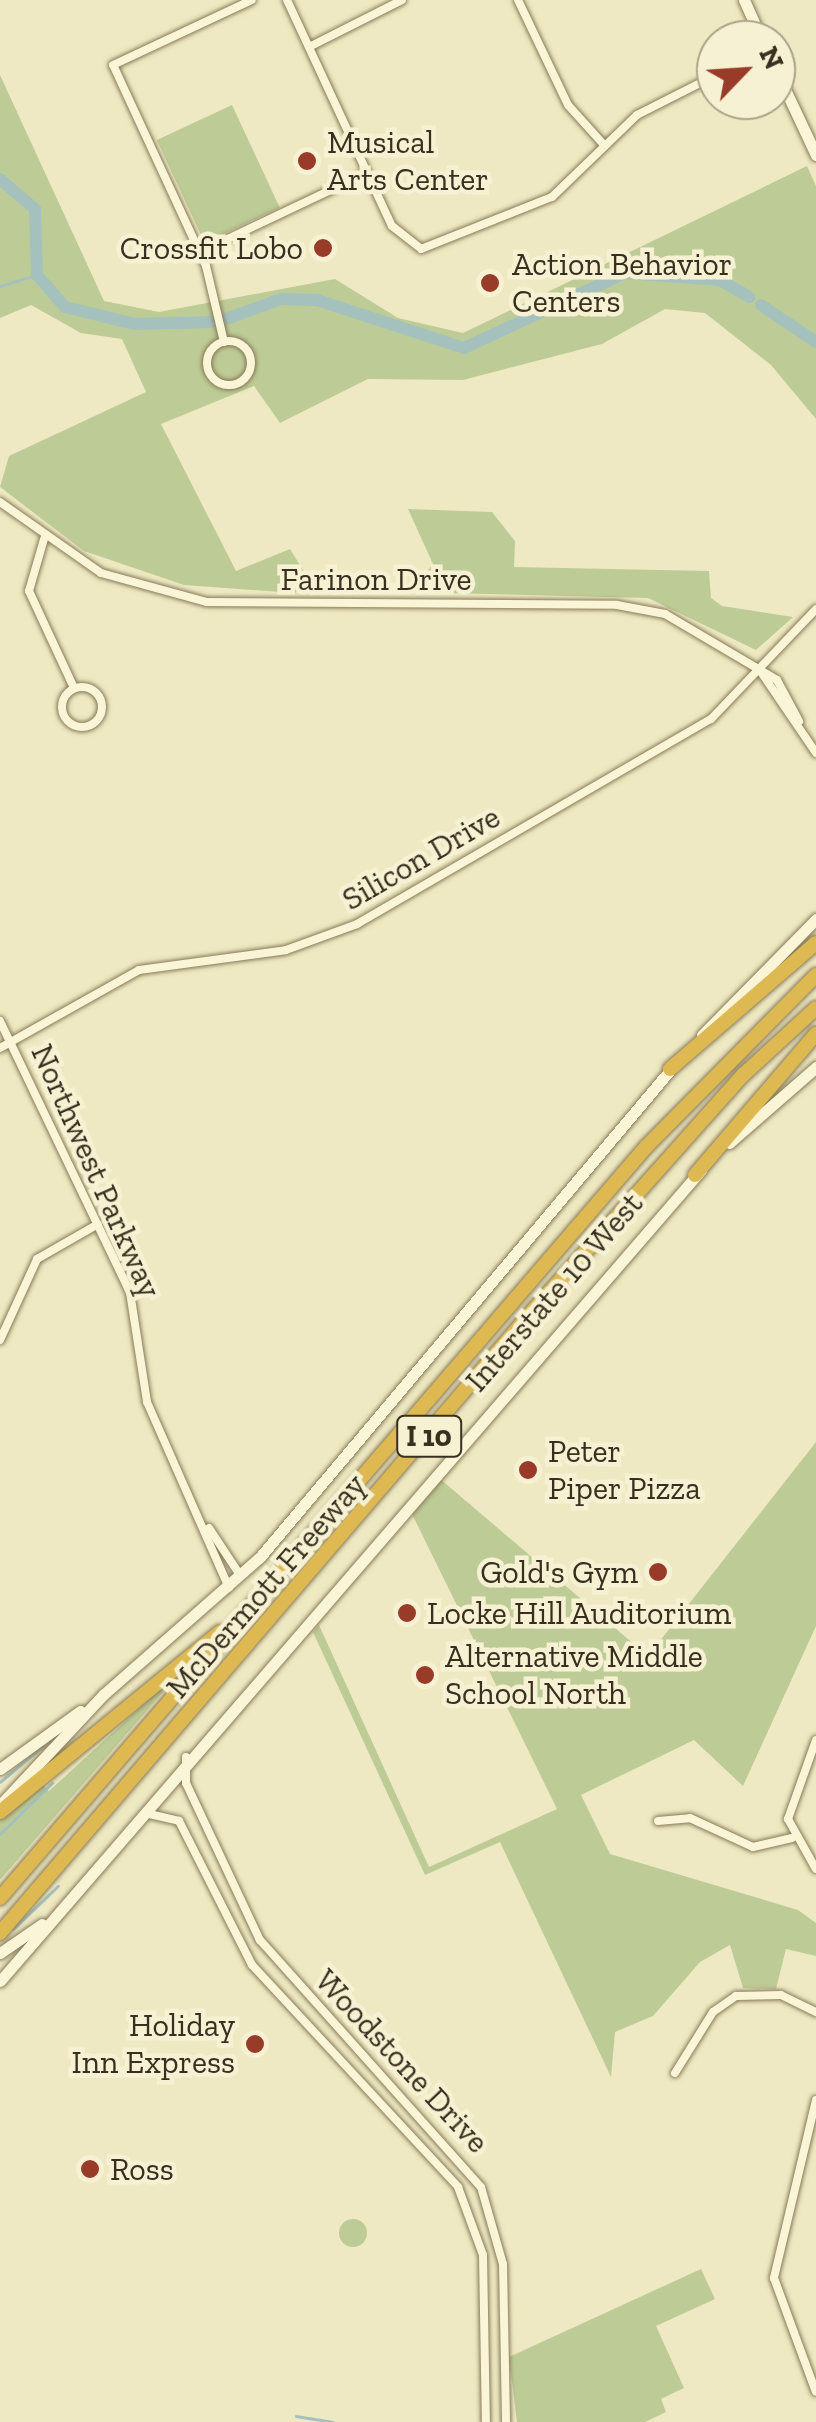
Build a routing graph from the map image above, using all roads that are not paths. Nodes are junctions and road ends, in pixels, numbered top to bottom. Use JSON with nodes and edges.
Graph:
{"nodes":[{"id":1,"x":252,"y":0,"type":"edge"},
{"id":2,"x":287,"y":0,"type":"edge"},
{"id":3,"x":402,"y":0,"type":"edge"},
{"id":4,"x":518,"y":0,"type":"edge"},
{"id":5,"x":309,"y":47,"type":"junction"},
{"id":6,"x":696,"y":86,"type":"edge"},
{"id":7,"x":796,"y":112,"type":"edge"},
{"id":8,"x":605,"y":146,"type":"junction"},
{"id":9,"x":816,"y":155,"type":"edge"},
{"id":10,"x":366,"y":173,"type":"junction"},
{"id":11,"x":200,"y":252,"type":"junction"},
{"id":12,"x":224,"y":342,"type":"junction"},
{"id":13,"x":0,"y":502,"type":"edge"},
{"id":14,"x":44,"y":540,"type":"junction"},
{"id":15,"x":816,"y":609,"type":"edge"},
{"id":16,"x":761,"y":672,"type":"junction"},
{"id":17,"x":74,"y":688,"type":"junction"},
{"id":18,"x":816,"y":753,"type":"edge"},
{"id":19,"x":816,"y":919,"type":"edge"},
{"id":20,"x":816,"y":943,"type":"edge"},
{"id":21,"x":816,"y":975,"type":"edge"},
{"id":22,"x":816,"y":1008,"type":"edge"},
{"id":23,"x":0,"y":1021,"type":"edge"},
{"id":24,"x":816,"y":1034,"type":"edge"},
{"id":25,"x":10,"y":1042,"type":"junction"},
{"id":26,"x":0,"y":1048,"type":"edge"},
{"id":27,"x":816,"y":1067,"type":"edge"},
{"id":28,"x":670,"y":1069,"type":"junction"},
{"id":29,"x":695,"y":1175,"type":"junction"},
{"id":30,"x":98,"y":1224,"type":"junction"},
{"id":31,"x":0,"y":1340,"type":"edge"},
{"id":32,"x":198,"y":1512,"type":"junction"},
{"id":33,"x":241,"y":1577,"type":"junction"},
{"id":34,"x":229,"y":1588,"type":"junction"},
{"id":35,"x":261,"y":1595,"type":"junction"},
{"id":36,"x":104,"y":1694,"type":"junction"},
{"id":37,"x":816,"y":1740,"type":"edge"},
{"id":38,"x":186,"y":1757,"type":"junction"},
{"id":39,"x":0,"y":1769,"type":"edge"},
{"id":40,"x":0,"y":1808,"type":"edge"},
{"id":41,"x":136,"y":1817,"type":"junction"},
{"id":42,"x":658,"y":1821,"type":"dead end"},
{"id":43,"x":792,"y":1838,"type":"junction"},
{"id":44,"x":816,"y":1869,"type":"edge"},
{"id":45,"x":0,"y":1898,"type":"edge"},
{"id":46,"x":54,"y":1916,"type":"junction"},
{"id":47,"x":0,"y":1933,"type":"edge"},
{"id":48,"x":0,"y":1952,"type":"edge"},
{"id":49,"x":0,"y":1981,"type":"edge"},
{"id":50,"x":816,"y":2012,"type":"edge"},
{"id":51,"x":675,"y":2073,"type":"dead end"},
{"id":52,"x":816,"y":2100,"type":"edge"},
{"id":53,"x":500,"y":2237,"type":"junction"},
{"id":54,"x":480,"y":2241,"type":"junction"},
{"id":55,"x":816,"y":2392,"type":"edge"},
{"id":56,"x":486,"y":2422,"type":"edge"},
{"id":57,"x":506,"y":2422,"type":"edge"}],
"edges":[{"from":1,"to":11,"type":"street"},
{"from":2,"to":5,"type":"street"},
{"from":3,"to":5,"type":"street"},
{"from":4,"to":8,"type":"street"},
{"from":5,"to":10,"type":"street"},
{"from":6,"to":8,"type":"street"},
{"from":7,"to":9,"type":"main road"},
{"from":8,"to":10,"type":"street"},
{"from":10,"to":11,"type":"street"},
{"from":11,"to":12,"type":"street"},
{"from":12,"to":12,"type":"street"},
{"from":13,"to":14,"type":"street","name":"Farinon Drive"},
{"from":14,"to":16,"type":"street","name":"Farinon Drive"},
{"from":14,"to":17,"type":"street"},
{"from":15,"to":16,"type":"street","name":"Silicon Drive"},
{"from":16,"to":18,"type":"street","name":"Farinon Drive"},
{"from":16,"to":25,"type":"street","name":"Silicon Drive"},
{"from":17,"to":17,"type":"street"},
{"from":19,"to":28,"type":"main road","name":"Interstate 10 West"},
{"from":20,"to":28,"type":"highway"},
{"from":21,"to":35,"type":"highway","name":"McDermott Freeway","number":"I 10"},
{"from":22,"to":47,"type":"highway","name":"McDermott Freeway","number":"I 10"},
{"from":23,"to":25,"type":"street","name":"Northwest Parkway"},
{"from":24,"to":29,"type":"highway"},
{"from":25,"to":26,"type":"street","name":"Silicon Drive"},
{"from":25,"to":30,"type":"street","name":"Northwest Parkway"},
{"from":27,"to":29,"type":"main road","name":"Interstate 10 West"},
{"from":28,"to":33,"type":"main road","name":"Interstate 10 West"},
{"from":29,"to":38,"type":"main road","name":"Interstate 10 West"},
{"from":30,"to":31,"type":"street"},
{"from":30,"to":32,"type":"street","name":"Northwest Parkway"},
{"from":32,"to":33,"type":"street","name":"Northwest Parkway"},
{"from":32,"to":34,"type":"street","name":"Northwest Parkway"},
{"from":33,"to":34,"type":"main road","name":"Interstate 10 West"},
{"from":34,"to":36,"type":"main road","name":"Interstate 10 West"},
{"from":35,"to":40,"type":"highway"},
{"from":35,"to":45,"type":"highway","name":"McDermott Freeway","number":"I 10"},
{"from":36,"to":39,"type":"main road"},
{"from":36,"to":40,"type":"main road","name":"Interstate 10 West"},
{"from":37,"to":43,"type":"street"},
{"from":38,"to":41,"type":"main road","name":"Interstate 10 West"},
{"from":38,"to":53,"type":"street","name":"Woodstone Drive"},
{"from":41,"to":46,"type":"main road","name":"Interstate 10 West"},
{"from":41,"to":54,"type":"street","name":"Woodstone Drive"},
{"from":42,"to":43,"type":"street"},
{"from":43,"to":44,"type":"street"},
{"from":46,"to":48,"type":"main road"},
{"from":46,"to":49,"type":"main road","name":"Interstate 10 West"},
{"from":50,"to":51,"type":"street"},
{"from":52,"to":55,"type":"street"},
{"from":53,"to":54,"type":"street"},
{"from":53,"to":57,"type":"street","name":"Woodstone Drive"},
{"from":54,"to":56,"type":"street","name":"Woodstone Drive"}]}
